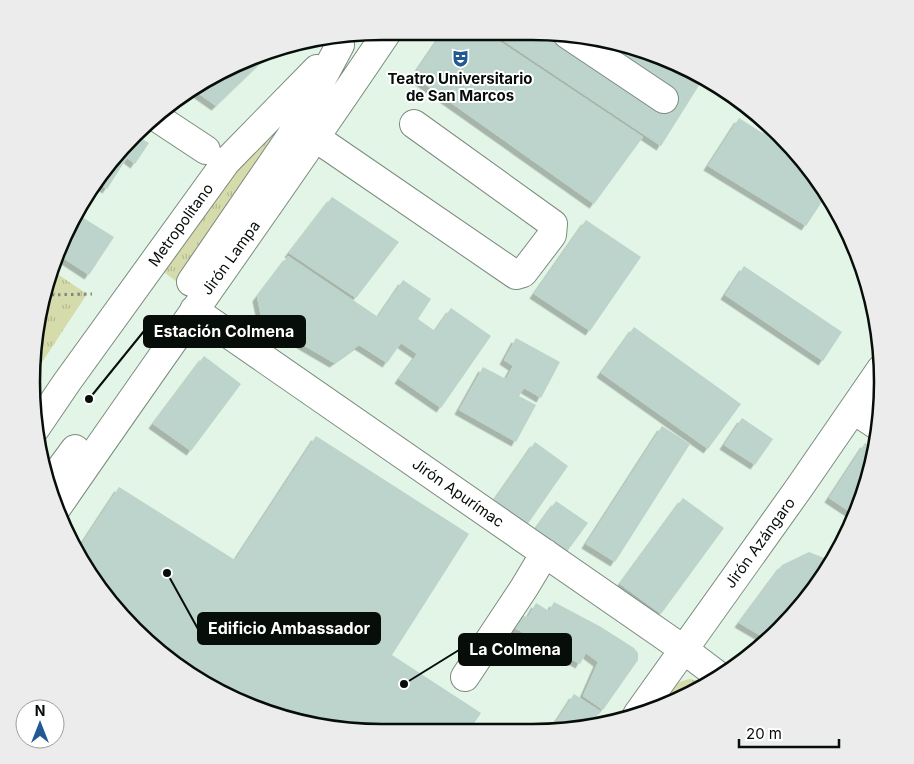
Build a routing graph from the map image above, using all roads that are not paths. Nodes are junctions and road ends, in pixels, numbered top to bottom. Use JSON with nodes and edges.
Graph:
{"nodes":[{"id":1,"x":382,"y":40,"type":"edge"},
{"id":2,"x":340,"y":43,"type":"edge"},
{"id":3,"x":342,"y":43,"type":"edge"},
{"id":4,"x":582,"y":44,"type":"edge"},
{"id":5,"x":664,"y":99,"type":"dead end"},
{"id":6,"x":162,"y":121,"type":"edge"},
{"id":7,"x":414,"y":124,"type":"dead end"},
{"id":8,"x":316,"y":138,"type":"junction"},
{"id":9,"x":206,"y":150,"type":"dead end"},
{"id":10,"x":194,"y":310,"type":"junction"},
{"id":11,"x":874,"y":381,"type":"edge"},
{"id":12,"x":854,"y":410,"type":"junction"},
{"id":13,"x":42,"y":418,"type":"edge"},
{"id":14,"x":871,"y":422,"type":"edge"},
{"id":15,"x":54,"y":477,"type":"edge"},
{"id":16,"x":61,"y":501,"type":"edge"},
{"id":17,"x":545,"y":553,"type":"junction"},
{"id":18,"x":683,"y":649,"type":"junction"},
{"id":19,"x":713,"y":672,"type":"edge"},
{"id":20,"x":465,"y":676,"type":"dead end"},
{"id":21,"x":644,"y":705,"type":"edge"}],
"edges":[{"from":1,"to":8,"type":"street","name":"Jirón Lampa"},
{"from":2,"to":13,"type":"street","name":"Metropolitano"},
{"from":3,"to":15,"type":"street"},
{"from":4,"to":5,"type":"street"},
{"from":6,"to":9,"type":"street"},
{"from":7,"to":8,"type":"street"},
{"from":8,"to":10,"type":"street","name":"Jirón Lampa"},
{"from":10,"to":16,"type":"street","name":"Jirón Lampa"},
{"from":10,"to":17,"type":"street","name":"Jirón Apurímac"},
{"from":11,"to":12,"type":"street","name":"Jirón Azángaro"},
{"from":12,"to":14,"type":"street"},
{"from":12,"to":18,"type":"street","name":"Jirón Azángaro"},
{"from":17,"to":18,"type":"street","name":"Jirón Apurímac"},
{"from":17,"to":20,"type":"street"},
{"from":18,"to":19,"type":"street","name":"Jirón Apurímac"},
{"from":18,"to":21,"type":"street","name":"Jirón Azángaro"}]}
